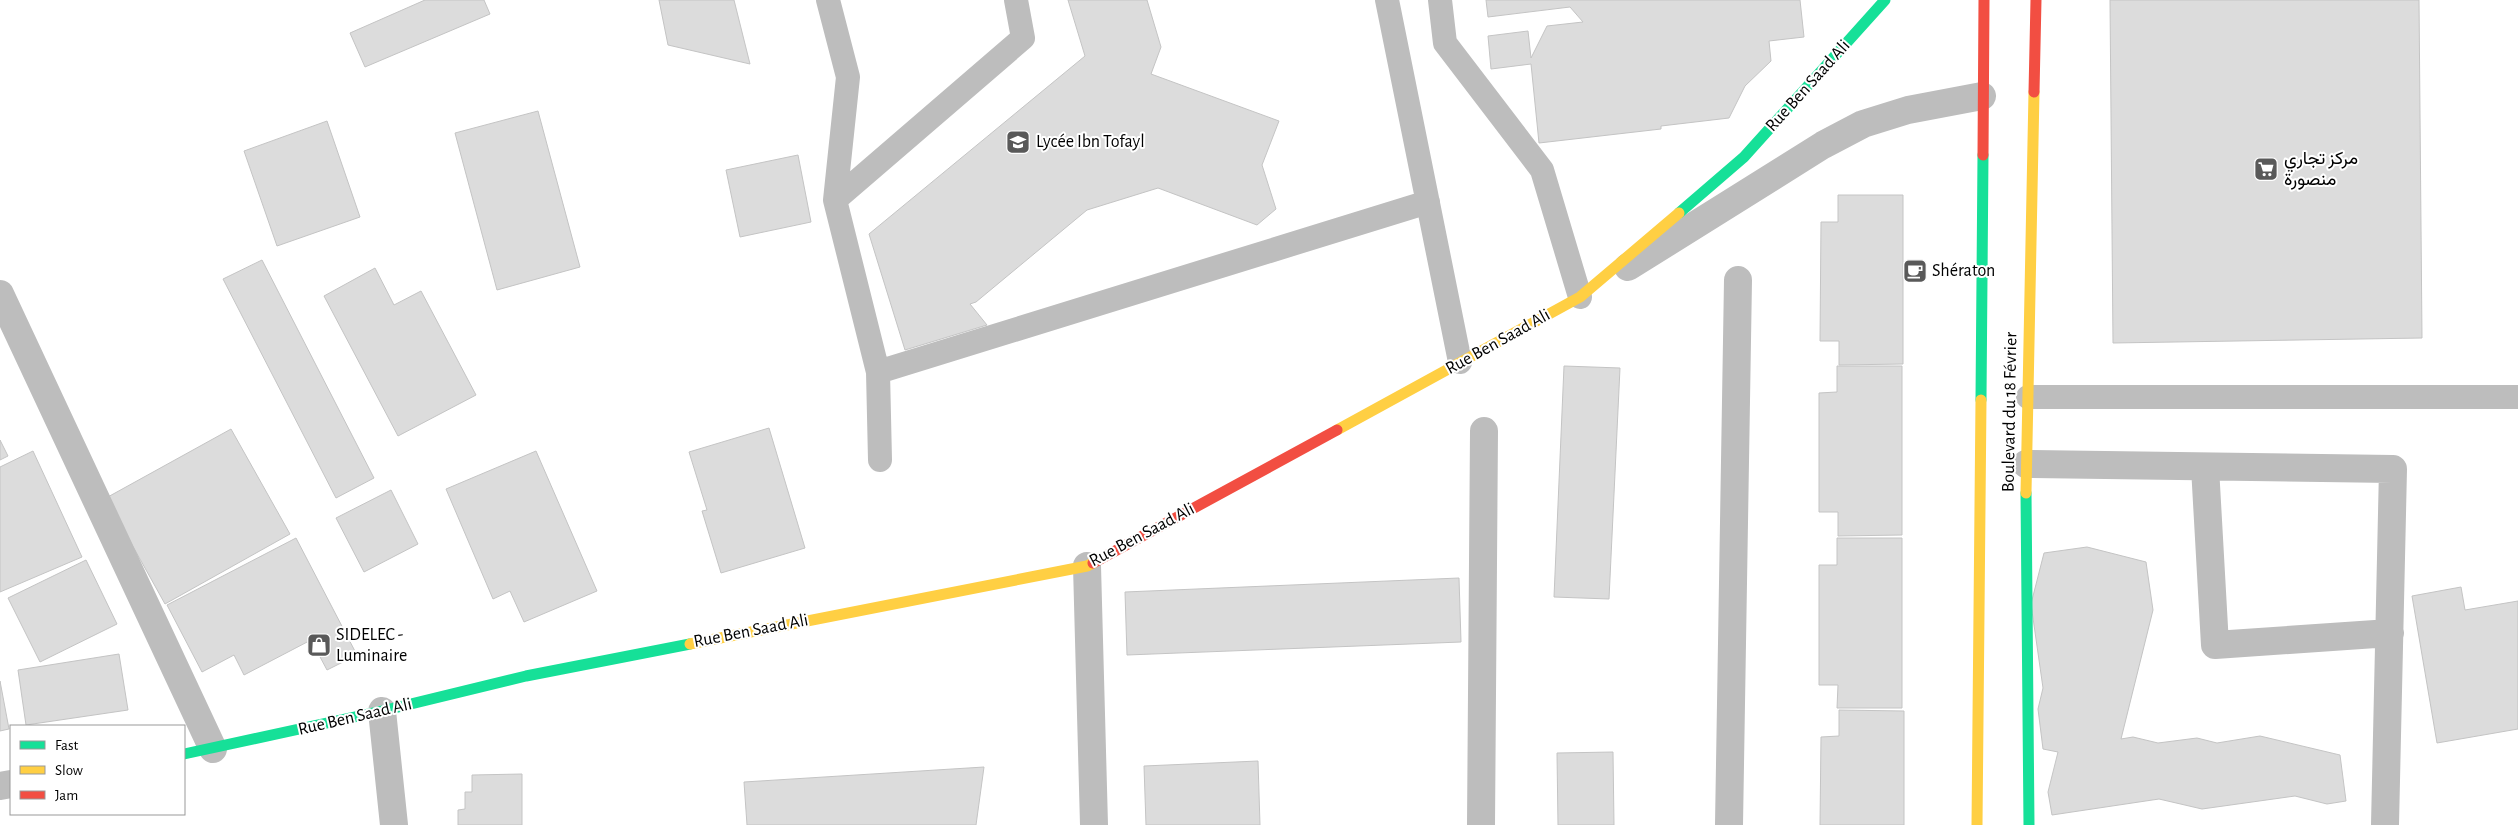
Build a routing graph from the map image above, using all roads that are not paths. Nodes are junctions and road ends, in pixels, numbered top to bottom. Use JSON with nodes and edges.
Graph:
{"nodes":[{"id":1,"x":828,"y":0,"type":"edge"},
{"id":2,"x":1016,"y":0,"type":"edge"},
{"id":3,"x":1388,"y":0,"type":"edge"},
{"id":4,"x":1440,"y":0,"type":"edge"},
{"id":5,"x":1885,"y":0,"type":"edge"},
{"id":6,"x":1984,"y":0,"type":"edge"},
{"id":7,"x":2036,"y":0,"type":"edge"},
{"id":8,"x":1982,"y":96,"type":"junction"},
{"id":9,"x":835,"y":200,"type":"junction"},
{"id":10,"x":1428,"y":202,"type":"junction"},
{"id":11,"x":1738,"y":280,"type":"dead end"},
{"id":12,"x":0,"y":294,"type":"edge"},
{"id":13,"x":1580,"y":297,"type":"junction"},
{"id":14,"x":1460,"y":362,"type":"junction"},
{"id":15,"x":878,"y":372,"type":"junction"},
{"id":16,"x":2028,"y":397,"type":"junction"},
{"id":17,"x":2518,"y":397,"type":"edge"},
{"id":18,"x":1484,"y":431,"type":"dead end"},
{"id":19,"x":880,"y":460,"type":"dead end"},
{"id":20,"x":2026,"y":464,"type":"junction"},
{"id":21,"x":2205,"y":467,"type":"junction"},
{"id":22,"x":1087,"y":566,"type":"junction"},
{"id":23,"x":2390,"y":633,"type":"junction"},
{"id":24,"x":382,"y":711,"type":"junction"},
{"id":25,"x":213,"y":749,"type":"junction"},
{"id":26,"x":185,"y":754,"type":"edge"},
{"id":27,"x":394,"y":825,"type":"edge"},
{"id":28,"x":1094,"y":825,"type":"edge"},
{"id":29,"x":1480,"y":825,"type":"edge"},
{"id":30,"x":1729,"y":825,"type":"edge"},
{"id":31,"x":1977,"y":825,"type":"edge"},
{"id":32,"x":2029,"y":825,"type":"edge"},
{"id":33,"x":2385,"y":825,"type":"edge"}],
"edges":[{"from":1,"to":9,"type":"lane"},
{"from":2,"to":9,"type":"lane"},
{"from":3,"to":10,"type":"lane"},
{"from":4,"to":13,"type":"lane"},
{"from":5,"to":13,"type":"street","name":"Rue Ben Saad Ali"},
{"from":6,"to":8,"type":"street","name":"Boulevard du 18 Février"},
{"from":7,"to":16,"type":"street","name":"Boulevard du 18 Février"},
{"from":8,"to":13,"type":"street"},
{"from":8,"to":31,"type":"street","name":"Boulevard du 18 Février"},
{"from":9,"to":15,"type":"lane"},
{"from":10,"to":14,"type":"lane"},
{"from":10,"to":15,"type":"lane"},
{"from":11,"to":30,"type":"street"},
{"from":12,"to":25,"type":"street"},
{"from":13,"to":14,"type":"street","name":"Rue Ben Saad Ali"},
{"from":14,"to":22,"type":"street","name":"Rue Ben Saad Ali"},
{"from":15,"to":19,"type":"lane"},
{"from":16,"to":17,"type":"lane"},
{"from":16,"to":20,"type":"street","name":"Boulevard du 18 Février"},
{"from":18,"to":29,"type":"street"},
{"from":20,"to":21,"type":"street"},
{"from":20,"to":32,"type":"street","name":"Boulevard du 18 Février"},
{"from":21,"to":23,"type":"street"},
{"from":21,"to":23,"type":"street"},
{"from":22,"to":24,"type":"street","name":"Rue Ben Saad Ali"},
{"from":22,"to":28,"type":"street"},
{"from":23,"to":33,"type":"street"},
{"from":24,"to":25,"type":"street","name":"Rue Ben Saad Ali"},
{"from":24,"to":27,"type":"street"},
{"from":25,"to":26,"type":"street","name":"Rue Ben Saad Ali"}]}
